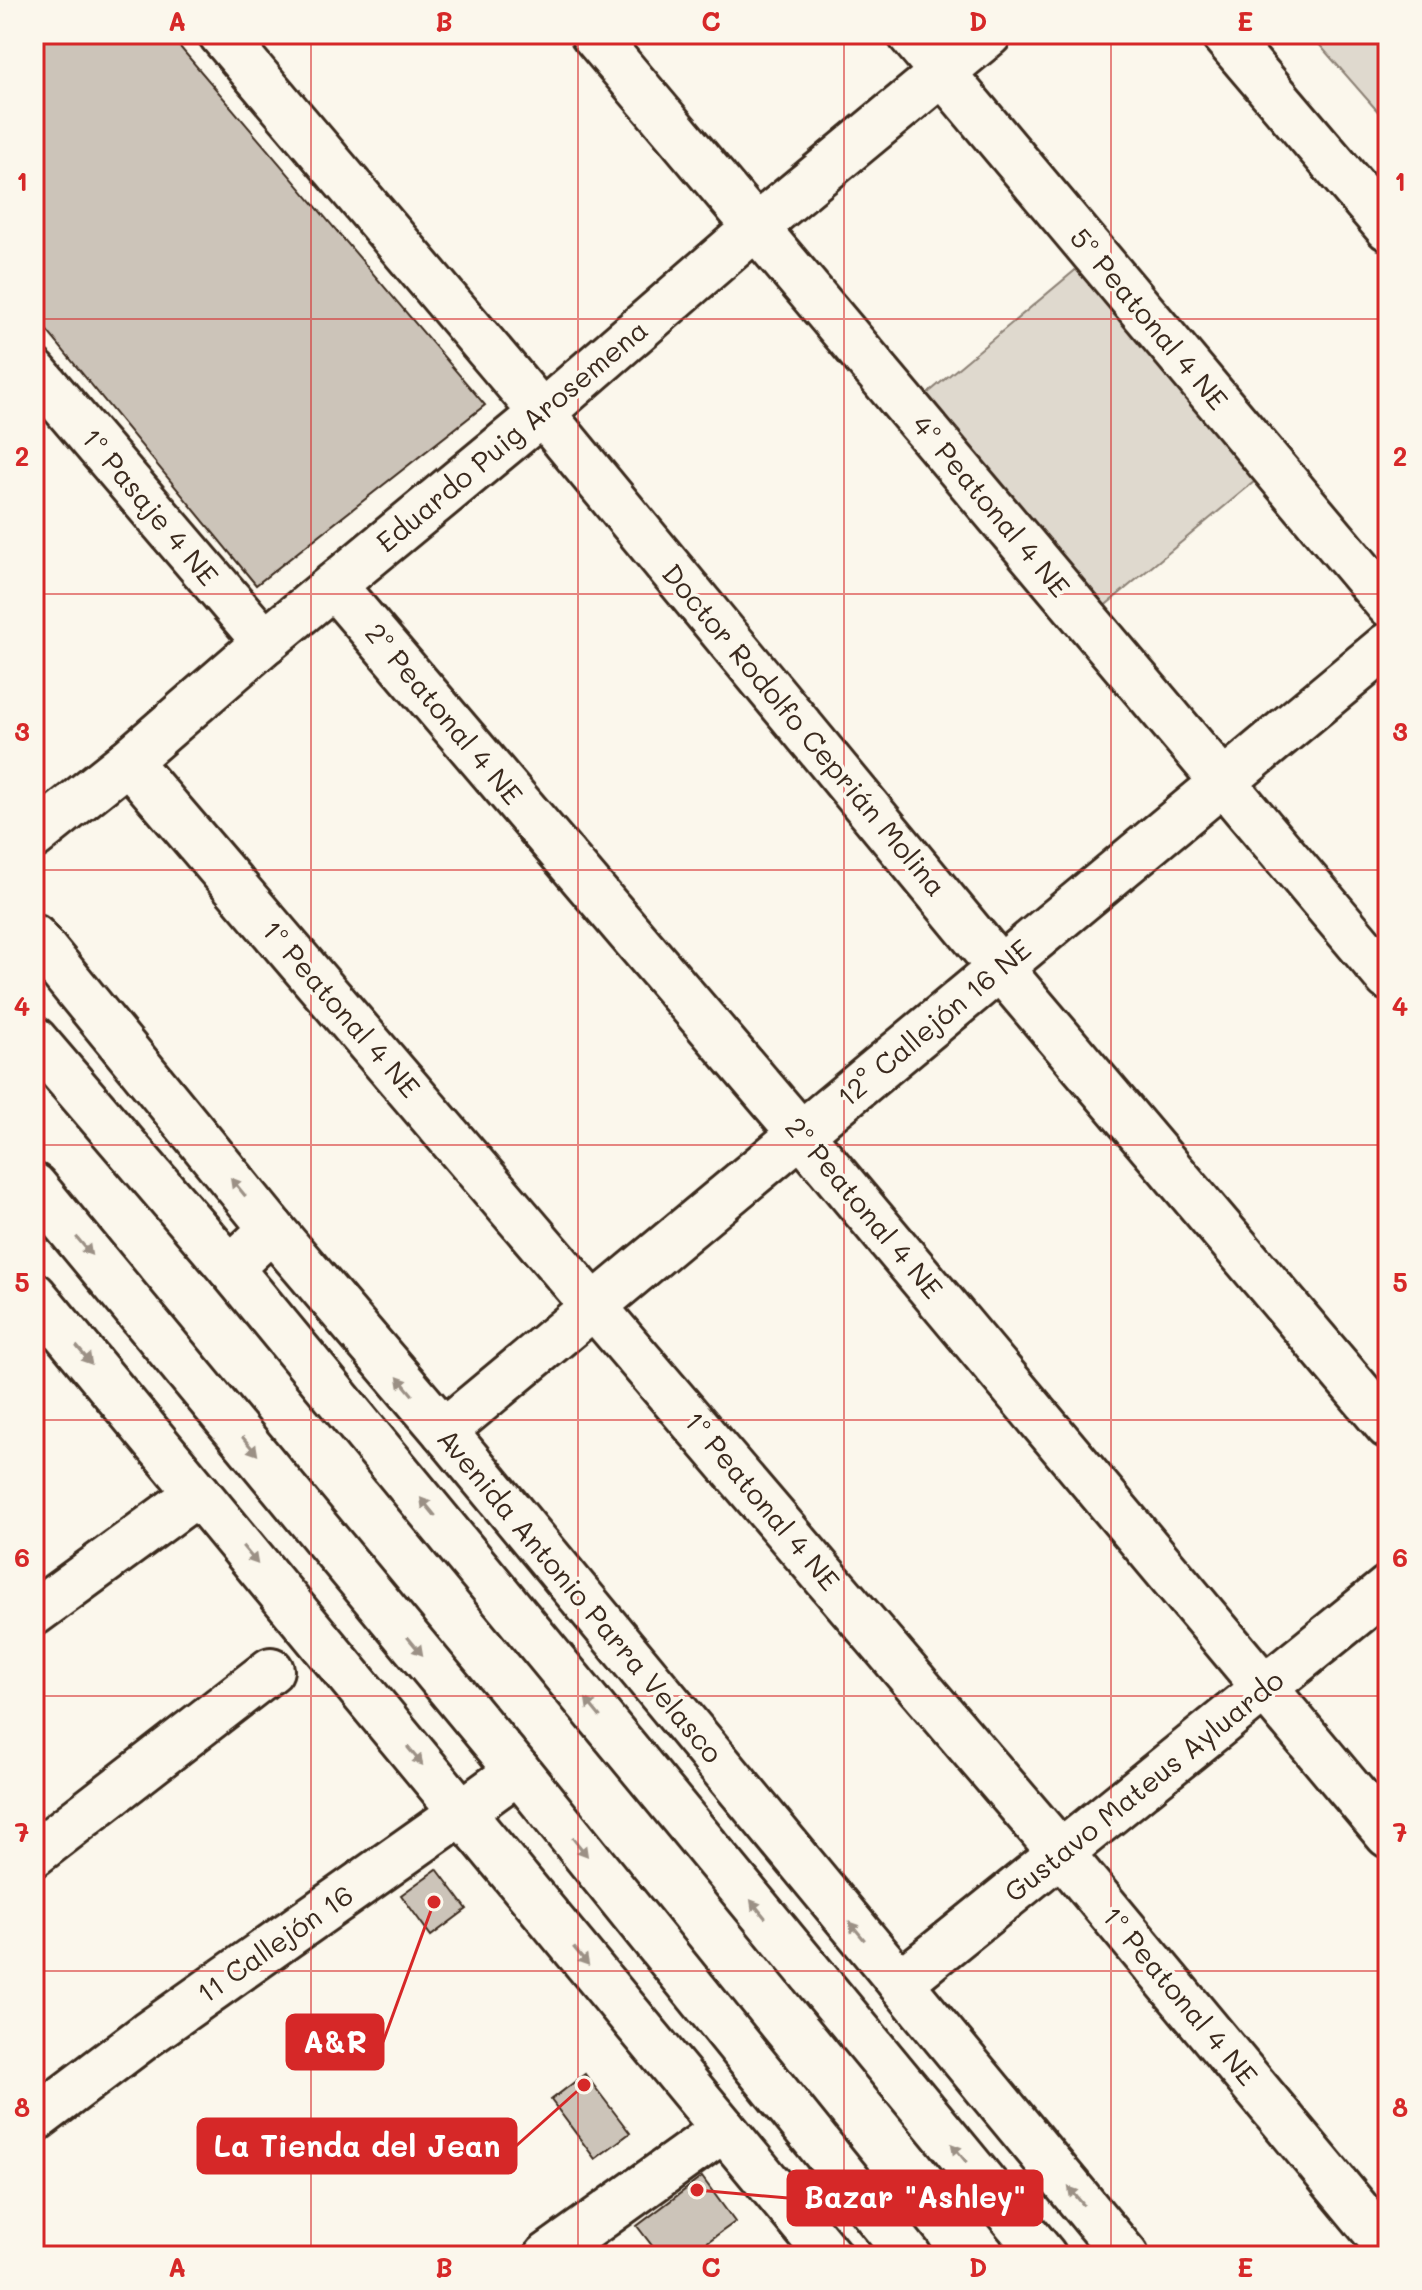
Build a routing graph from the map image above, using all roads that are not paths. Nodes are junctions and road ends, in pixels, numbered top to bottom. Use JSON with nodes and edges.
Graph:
{"nodes":[{"id":1,"x":221,"y":34,"type":"edge"},
{"id":2,"x":593,"y":34,"type":"edge"},
{"id":3,"x":910,"y":34,"type":"edge"},
{"id":4,"x":989,"y":34,"type":"edge"},
{"id":5,"x":1223,"y":34,"type":"edge"},
{"id":6,"x":943,"y":74,"type":"junction"},
{"id":7,"x":756,"y":227,"type":"junction"},
{"id":8,"x":1388,"y":228,"type":"edge"},
{"id":9,"x":34,"y":371,"type":"edge"},
{"id":10,"x":542,"y":413,"type":"junction"},
{"id":11,"x":334,"y":586,"type":"junction"},
{"id":12,"x":1388,"y":604,"type":"edge"},
{"id":13,"x":265,"y":642,"type":"junction"},
{"id":14,"x":1388,"y":645,"type":"edge"},
{"id":15,"x":128,"y":761,"type":"junction"},
{"id":16,"x":1223,"y":782,"type":"junction"},
{"id":17,"x":34,"y":836,"type":"edge"},
{"id":18,"x":34,"y":937,"type":"edge"},
{"id":19,"x":1000,"y":968,"type":"junction"},
{"id":20,"x":1388,"y":978,"type":"edge"},
{"id":21,"x":34,"y":1039,"type":"edge"},
{"id":22,"x":801,"y":1134,"type":"junction"},
{"id":23,"x":34,"y":1186,"type":"edge"},
{"id":24,"x":272,"y":1229,"type":"junction"},
{"id":25,"x":230,"y":1268,"type":"junction"},
{"id":26,"x":34,"y":1295,"type":"edge"},
{"id":27,"x":595,"y":1306,"type":"junction"},
{"id":28,"x":1388,"y":1426,"type":"edge"},
{"id":29,"x":444,"y":1431,"type":"junction"},
{"id":30,"x":198,"y":1493,"type":"junction"},
{"id":31,"x":1388,"y":1588,"type":"edge"},
{"id":32,"x":34,"y":1613,"type":"edge"},
{"id":33,"x":271,"y":1670,"type":"dead end"},
{"id":34,"x":1266,"y":1687,"type":"junction"},
{"id":35,"x":518,"y":1771,"type":"junction"},
{"id":36,"x":462,"y":1812,"type":"junction"},
{"id":37,"x":1388,"y":1835,"type":"edge"},
{"id":38,"x":1061,"y":1853,"type":"junction"},
{"id":39,"x":34,"y":1854,"type":"edge"},
{"id":40,"x":900,"y":1983,"type":"junction"},
{"id":41,"x":34,"y":2120,"type":"edge"},
{"id":42,"x":724,"y":2129,"type":"junction"},
{"id":43,"x":1388,"y":2247,"type":"edge"},
{"id":44,"x":547,"y":2256,"type":"edge"},
{"id":45,"x":829,"y":2256,"type":"edge"},
{"id":46,"x":909,"y":2256,"type":"edge"},
{"id":47,"x":1044,"y":2256,"type":"edge"},
{"id":48,"x":1126,"y":2256,"type":"edge"}],
"edges":[{"from":1,"to":10,"type":"street","name":"Doctor Rodolfo Ceprián Molina"},
{"from":2,"to":7,"type":"street","name":"4º Peatonal 4 NE"},
{"from":3,"to":6,"type":"street","name":"5º Peatonal 4 NE"},
{"from":4,"to":6,"type":"street","name":"Eduardo Puig Arosemena"},
{"from":5,"to":8,"type":"street"},
{"from":6,"to":7,"type":"street","name":"Eduardo Puig Arosemena"},
{"from":6,"to":12,"type":"street","name":"5º Peatonal 4 NE"},
{"from":7,"to":10,"type":"street","name":"Eduardo Puig Arosemena"},
{"from":7,"to":16,"type":"street","name":"4º Peatonal 4 NE"},
{"from":9,"to":13,"type":"street","name":"1º Pasaje 4 NE"},
{"from":10,"to":11,"type":"street","name":"Eduardo Puig Arosemena"},
{"from":10,"to":19,"type":"street","name":"Doctor Rodolfo Ceprián Molina"},
{"from":11,"to":13,"type":"street","name":"Eduardo Puig Arosemena"},
{"from":11,"to":22,"type":"street","name":"2º Peatonal 4 NE"},
{"from":13,"to":15,"type":"street","name":"Eduardo Puig Arosemena"},
{"from":14,"to":16,"type":"street","name":"12° Callejón 16 NE"},
{"from":15,"to":17,"type":"street","name":"Eduardo Puig Arosemena"},
{"from":15,"to":27,"type":"street","name":"1º Peatonal 4 NE"},
{"from":16,"to":19,"type":"street","name":"12° Callejón 16 NE"},
{"from":16,"to":20,"type":"street","name":"4º Peatonal 4 NE"},
{"from":24,"to":18,"type":"street","name":"Avenida Antonio Parra Velasco","one_way":true},
{"from":19,"to":22,"type":"street","name":"12° Callejón 16 NE"},
{"from":19,"to":28,"type":"street","name":"Doctor Rodolfo Ceprián Molina"},
{"from":21,"to":25,"type":"street"},
{"from":22,"to":27,"type":"street","name":"12° Callejón 16 NE"},
{"from":22,"to":34,"type":"street","name":"2º Peatonal 4 NE"},
{"from":23,"to":35,"type":"street","one_way":true},
{"from":24,"to":25,"type":"street"},
{"from":29,"to":24,"type":"street","name":"Avenida Antonio Parra Velasco","one_way":true},
{"from":47,"to":25,"type":"street","one_way":true},
{"from":26,"to":30,"type":"street","one_way":true},
{"from":27,"to":29,"type":"street","name":"12° Callejón 16 NE"},
{"from":27,"to":38,"type":"street","name":"1º Peatonal 4 NE"},
{"from":40,"to":29,"type":"street","name":"Avenida Antonio Parra Velasco","one_way":true},
{"from":30,"to":32,"type":"street"},
{"from":30,"to":36,"type":"street","one_way":true},
{"from":31,"to":34,"type":"street","name":"Gustavo Mateus Ayluardo"},
{"from":33,"to":39,"type":"street"},
{"from":34,"to":37,"type":"street","name":"2º Peatonal 4 NE"},
{"from":34,"to":38,"type":"street","name":"Gustavo Mateus Ayluardo"},
{"from":35,"to":36,"type":"street","name":"11 Callejón 16"},
{"from":35,"to":46,"type":"street","one_way":true},
{"from":36,"to":41,"type":"street","name":"11 Callejón 16"},
{"from":36,"to":42,"type":"street","one_way":true},
{"from":38,"to":40,"type":"street","name":"Gustavo Mateus Ayluardo"},
{"from":38,"to":43,"type":"street","name":"1º Peatonal 4 NE"},
{"from":48,"to":40,"type":"street","name":"Avenida Antonio Parra Velasco","one_way":true},
{"from":42,"to":44,"type":"street"},
{"from":42,"to":45,"type":"street"}]}
